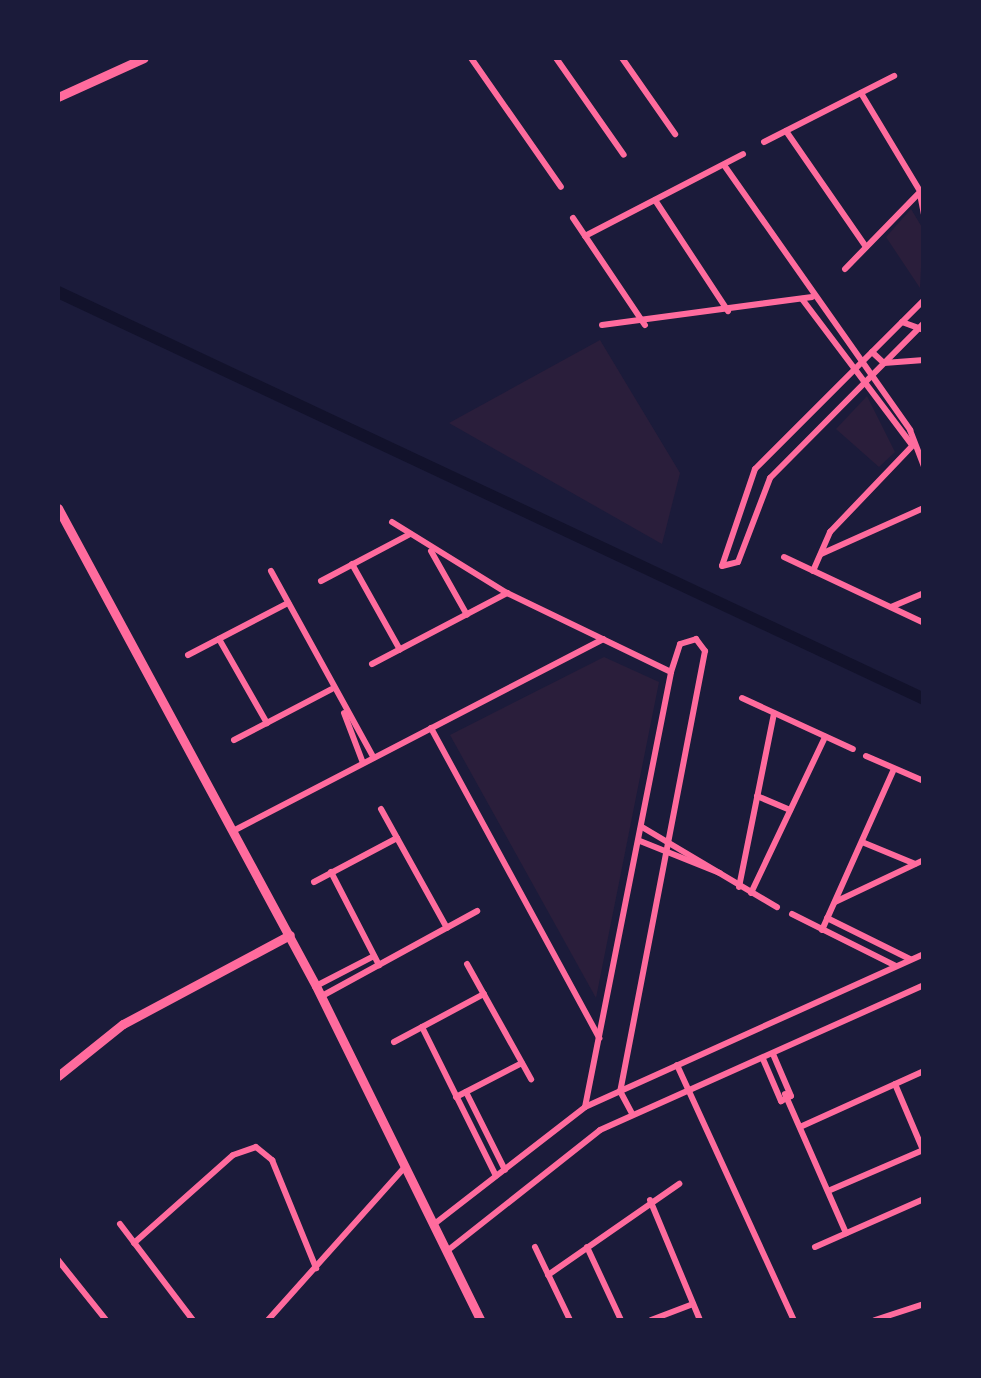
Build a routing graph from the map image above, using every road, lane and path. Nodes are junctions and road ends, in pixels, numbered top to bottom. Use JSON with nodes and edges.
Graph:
{"nodes":[{"id":1,"x":144,"y":58,"type":"edge"},
{"id":2,"x":471,"y":58,"type":"edge"},
{"id":3,"x":556,"y":58,"type":"edge"},
{"id":4,"x":622,"y":58,"type":"edge"},
{"id":5,"x":894,"y":76,"type":"dead end"},
{"id":6,"x":861,"y":93,"type":"junction"},
{"id":7,"x":58,"y":97,"type":"edge"},
{"id":8,"x":786,"y":131,"type":"junction"},
{"id":9,"x":675,"y":134,"type":"dead end"},
{"id":10,"x":764,"y":142,"type":"dead end"},
{"id":11,"x":742,"y":154,"type":"dead end"},
{"id":12,"x":624,"y":155,"type":"dead end"},
{"id":13,"x":724,"y":164,"type":"junction"},
{"id":14,"x":561,"y":187,"type":"dead end"},
{"id":15,"x":922,"y":195,"type":"edge"},
{"id":16,"x":655,"y":200,"type":"junction"},
{"id":17,"x":924,"y":216,"type":"edge"},
{"id":18,"x":573,"y":218,"type":"dead end"},
{"id":19,"x":585,"y":236,"type":"junction"},
{"id":20,"x":866,"y":247,"type":"junction"},
{"id":21,"x":844,"y":269,"type":"dead end"},
{"id":22,"x":812,"y":297,"type":"junction"},
{"id":23,"x":802,"y":299,"type":"junction"},
{"id":24,"x":924,"y":300,"type":"edge"},
{"id":25,"x":728,"y":311,"type":"junction"},
{"id":26,"x":902,"y":322,"type":"junction"},
{"id":27,"x":924,"y":323,"type":"edge"},
{"id":28,"x":645,"y":325,"type":"junction"},
{"id":29,"x":602,"y":326,"type":"dead end"},
{"id":30,"x":919,"y":331,"type":"edge"},
{"id":31,"x":872,"y":352,"type":"junction"},
{"id":32,"x":924,"y":360,"type":"edge"},
{"id":33,"x":861,"y":363,"type":"junction"},
{"id":34,"x":884,"y":363,"type":"junction"},
{"id":35,"x":852,"y":372,"type":"junction"},
{"id":36,"x":871,"y":376,"type":"junction"},
{"id":37,"x":862,"y":385,"type":"junction"},
{"id":38,"x":913,"y":445,"type":"junction"},
{"id":39,"x":924,"y":466,"type":"edge"},
{"id":40,"x":58,"y":508,"type":"edge"},
{"id":41,"x":924,"y":508,"type":"edge"},
{"id":42,"x":392,"y":522,"type":"dead end"},
{"id":43,"x":410,"y":534,"type":"junction"},
{"id":44,"x":430,"y":549,"type":"junction"},
{"id":45,"x":820,"y":554,"type":"junction"},
{"id":46,"x":784,"y":557,"type":"dead end"},
{"id":47,"x":352,"y":564,"type":"junction"},
{"id":48,"x":813,"y":570,"type":"junction"},
{"id":49,"x":271,"y":571,"type":"dead end"},
{"id":50,"x":321,"y":581,"type":"dead end"},
{"id":51,"x":508,"y":593,"type":"junction"},
{"id":52,"x":924,"y":593,"type":"edge"},
{"id":53,"x":288,"y":603,"type":"junction"},
{"id":54,"x":890,"y":607,"type":"junction"},
{"id":55,"x":467,"y":615,"type":"junction"},
{"id":56,"x":924,"y":623,"type":"edge"},
{"id":57,"x":219,"y":639,"type":"junction"},
{"id":58,"x":603,"y":639,"type":"junction"},
{"id":59,"x":400,"y":650,"type":"junction"},
{"id":60,"x":188,"y":655,"type":"dead end"},
{"id":61,"x":372,"y":664,"type":"dead end"},
{"id":62,"x":670,"y":672,"type":"junction"},
{"id":63,"x":332,"y":689,"type":"junction"},
{"id":64,"x":742,"y":698,"type":"dead end"},
{"id":65,"x":344,"y":713,"type":"junction"},
{"id":66,"x":774,"y":713,"type":"junction"},
{"id":67,"x":267,"y":723,"type":"junction"},
{"id":68,"x":431,"y":728,"type":"junction"},
{"id":69,"x":826,"y":737,"type":"junction"},
{"id":70,"x":234,"y":740,"type":"dead end"},
{"id":71,"x":852,"y":749,"type":"dead end"},
{"id":72,"x":866,"y":756,"type":"dead end"},
{"id":73,"x":374,"y":758,"type":"junction"},
{"id":74,"x":364,"y":763,"type":"junction"},
{"id":75,"x":894,"y":769,"type":"junction"},
{"id":76,"x":924,"y":780,"type":"edge"},
{"id":77,"x":758,"y":796,"type":"junction"},
{"id":78,"x":381,"y":810,"type":"dead end"},
{"id":79,"x":790,"y":810,"type":"junction"},
{"id":80,"x":642,"y":827,"type":"junction"},
{"id":81,"x":235,"y":830,"type":"junction"},
{"id":82,"x":397,"y":838,"type":"junction"},
{"id":83,"x":640,"y":841,"type":"junction"},
{"id":84,"x":668,"y":842,"type":"junction"},
{"id":85,"x":862,"y":842,"type":"junction"},
{"id":86,"x":666,"y":854,"type":"junction"},
{"id":87,"x":924,"y":860,"type":"edge"},
{"id":88,"x":914,"y":864,"type":"junction"},
{"id":89,"x":331,"y":872,"type":"junction"},
{"id":90,"x":720,"y":873,"type":"junction"},
{"id":91,"x":314,"y":882,"type":"dead end"},
{"id":92,"x":740,"y":887,"type":"junction"},
{"id":93,"x":751,"y":893,"type":"junction"},
{"id":94,"x":835,"y":902,"type":"junction"},
{"id":95,"x":778,"y":906,"type":"dead end"},
{"id":96,"x":477,"y":911,"type":"dead end"},
{"id":97,"x":792,"y":914,"type":"dead end"},
{"id":98,"x":827,"y":918,"type":"junction"},
{"id":99,"x":447,"y":928,"type":"junction"},
{"id":100,"x":822,"y":930,"type":"junction"},
{"id":101,"x":290,"y":935,"type":"junction"},
{"id":102,"x":924,"y":954,"type":"edge"},
{"id":103,"x":374,"y":956,"type":"junction"},
{"id":104,"x":912,"y":959,"type":"junction"},
{"id":105,"x":468,"y":964,"type":"dead end"},
{"id":106,"x":379,"y":965,"type":"junction"},
{"id":107,"x":896,"y":966,"type":"junction"},
{"id":108,"x":924,"y":985,"type":"edge"},
{"id":109,"x":316,"y":986,"type":"junction"},
{"id":110,"x":484,"y":994,"type":"junction"},
{"id":111,"x":322,"y":996,"type":"junction"},
{"id":112,"x":422,"y":1027,"type":"junction"},
{"id":113,"x":599,"y":1038,"type":"junction"},
{"id":114,"x":394,"y":1042,"type":"dead end"},
{"id":115,"x":773,"y":1054,"type":"junction"},
{"id":116,"x":763,"y":1058,"type":"junction"},
{"id":117,"x":522,"y":1063,"type":"junction"},
{"id":118,"x":677,"y":1065,"type":"junction"},
{"id":119,"x":924,"y":1071,"type":"edge"},
{"id":120,"x":58,"y":1076,"type":"edge"},
{"id":121,"x":531,"y":1079,"type":"dead end"},
{"id":122,"x":895,"y":1084,"type":"junction"},
{"id":123,"x":620,"y":1091,"type":"junction"},
{"id":124,"x":688,"y":1091,"type":"junction"},
{"id":125,"x":466,"y":1092,"type":"junction"},
{"id":126,"x":785,"y":1094,"type":"junction"},
{"id":127,"x":456,"y":1097,"type":"junction"},
{"id":128,"x":585,"y":1107,"type":"junction"},
{"id":129,"x":632,"y":1114,"type":"junction"},
{"id":130,"x":800,"y":1127,"type":"junction"},
{"id":131,"x":923,"y":1150,"type":"edge"},
{"id":132,"x":405,"y":1167,"type":"junction"},
{"id":133,"x":505,"y":1170,"type":"junction"},
{"id":134,"x":496,"y":1176,"type":"junction"},
{"id":135,"x":679,"y":1184,"type":"dead end"},
{"id":136,"x":828,"y":1191,"type":"junction"},
{"id":137,"x":924,"y":1199,"type":"edge"},
{"id":138,"x":650,"y":1200,"type":"junction"},
{"id":139,"x":120,"y":1224,"type":"dead end"},
{"id":140,"x":433,"y":1225,"type":"junction"},
{"id":141,"x":846,"y":1233,"type":"junction"},
{"id":142,"x":134,"y":1242,"type":"junction"},
{"id":143,"x":587,"y":1246,"type":"junction"},
{"id":144,"x":535,"y":1247,"type":"dead end"},
{"id":145,"x":815,"y":1247,"type":"dead end"},
{"id":146,"x":446,"y":1252,"type":"junction"},
{"id":147,"x":58,"y":1260,"type":"edge"},
{"id":148,"x":316,"y":1268,"type":"junction"},
{"id":149,"x":548,"y":1275,"type":"junction"},
{"id":150,"x":693,"y":1304,"type":"junction"},
{"id":151,"x":924,"y":1304,"type":"edge"},
{"id":152,"x":106,"y":1320,"type":"edge"},
{"id":153,"x":193,"y":1320,"type":"edge"},
{"id":154,"x":268,"y":1320,"type":"edge"},
{"id":155,"x":480,"y":1320,"type":"edge"},
{"id":156,"x":570,"y":1320,"type":"edge"},
{"id":157,"x":621,"y":1320,"type":"edge"},
{"id":158,"x":651,"y":1320,"type":"edge"},
{"id":159,"x":700,"y":1320,"type":"edge"},
{"id":160,"x":794,"y":1320,"type":"edge"},
{"id":161,"x":876,"y":1320,"type":"edge"}],
"edges":[{"from":1,"to":7,"type":"street"},
{"from":2,"to":14,"type":"street"},
{"from":3,"to":12,"type":"street"},
{"from":4,"to":9,"type":"street"},
{"from":5,"to":6,"type":"street"},
{"from":6,"to":8,"type":"street"},
{"from":6,"to":15,"type":"street"},
{"from":8,"to":10,"type":"street"},
{"from":8,"to":20,"type":"street"},
{"from":11,"to":13,"type":"street"},
{"from":13,"to":16,"type":"street"},
{"from":13,"to":22,"type":"street"},
{"from":15,"to":17,"type":"street"},
{"from":15,"to":20,"type":"street"},
{"from":16,"to":19,"type":"street"},
{"from":16,"to":25,"type":"street"},
{"from":18,"to":19,"type":"street"},
{"from":19,"to":28,"type":"street"},
{"from":20,"to":21,"type":"street"},
{"from":22,"to":23,"type":"street"},
{"from":22,"to":33,"type":"street"},
{"from":23,"to":25,"type":"street"},
{"from":23,"to":35,"type":"street"},
{"from":24,"to":26,"type":"street"},
{"from":25,"to":28,"type":"street"},
{"from":26,"to":30,"type":"street"},
{"from":26,"to":31,"type":"street"},
{"from":27,"to":30,"type":"street"},
{"from":28,"to":29,"type":"street"},
{"from":30,"to":34,"type":"street"},
{"from":31,"to":33,"type":"street"},
{"from":31,"to":34,"type":"street"},
{"from":32,"to":34,"type":"street"},
{"from":33,"to":35,"type":"street"},
{"from":33,"to":36,"type":"street"},
{"from":34,"to":36,"type":"street"},
{"from":35,"to":37,"type":"street"},
{"from":35,"to":37,"type":"street"},
{"from":36,"to":37,"type":"street"},
{"from":36,"to":38,"type":"street"},
{"from":37,"to":38,"type":"street"},
{"from":38,"to":39,"type":"street"},
{"from":38,"to":45,"type":"street"},
{"from":40,"to":81,"type":"street"},
{"from":41,"to":45,"type":"street"},
{"from":42,"to":43,"type":"street"},
{"from":43,"to":44,"type":"street"},
{"from":43,"to":47,"type":"street"},
{"from":44,"to":51,"type":"street"},
{"from":44,"to":55,"type":"street"},
{"from":45,"to":48,"type":"street"},
{"from":46,"to":48,"type":"street"},
{"from":47,"to":50,"type":"street"},
{"from":47,"to":59,"type":"street"},
{"from":48,"to":54,"type":"street"},
{"from":49,"to":53,"type":"street"},
{"from":51,"to":55,"type":"street"},
{"from":51,"to":58,"type":"street"},
{"from":52,"to":54,"type":"street"},
{"from":53,"to":57,"type":"street"},
{"from":53,"to":63,"type":"street"},
{"from":54,"to":56,"type":"street"},
{"from":55,"to":59,"type":"street"},
{"from":57,"to":60,"type":"street"},
{"from":57,"to":67,"type":"street"},
{"from":58,"to":62,"type":"street"},
{"from":58,"to":68,"type":"street"},
{"from":59,"to":61,"type":"street"},
{"from":62,"to":80,"type":"street"},
{"from":62,"to":84,"type":"street"},
{"from":63,"to":65,"type":"street"},
{"from":63,"to":67,"type":"street"},
{"from":64,"to":66,"type":"street"},
{"from":65,"to":73,"type":"street"},
{"from":65,"to":74,"type":"street"},
{"from":66,"to":69,"type":"street"},
{"from":66,"to":77,"type":"street"},
{"from":67,"to":70,"type":"street"},
{"from":68,"to":73,"type":"street"},
{"from":68,"to":113,"type":"street"},
{"from":69,"to":71,"type":"street"},
{"from":69,"to":79,"type":"street"},
{"from":72,"to":75,"type":"street"},
{"from":73,"to":74,"type":"street"},
{"from":74,"to":81,"type":"street"},
{"from":75,"to":76,"type":"street"},
{"from":75,"to":85,"type":"street"},
{"from":77,"to":79,"type":"street"},
{"from":77,"to":92,"type":"street"},
{"from":78,"to":82,"type":"street"},
{"from":79,"to":93,"type":"street"},
{"from":80,"to":83,"type":"street"},
{"from":80,"to":84,"type":"street"},
{"from":81,"to":101,"type":"street"},
{"from":82,"to":89,"type":"street"},
{"from":82,"to":99,"type":"street"},
{"from":83,"to":86,"type":"street"},
{"from":83,"to":113,"type":"street"},
{"from":84,"to":86,"type":"street"},
{"from":84,"to":90,"type":"street"},
{"from":85,"to":88,"type":"street"},
{"from":85,"to":94,"type":"street"},
{"from":86,"to":90,"type":"street"},
{"from":86,"to":123,"type":"street"},
{"from":87,"to":88,"type":"street"},
{"from":88,"to":94,"type":"street"},
{"from":89,"to":91,"type":"street"},
{"from":89,"to":103,"type":"street"},
{"from":90,"to":92,"type":"street"},
{"from":92,"to":93,"type":"street"},
{"from":93,"to":95,"type":"street"},
{"from":94,"to":98,"type":"street"},
{"from":96,"to":99,"type":"street"},
{"from":97,"to":100,"type":"street"},
{"from":98,"to":100,"type":"street"},
{"from":98,"to":104,"type":"street"},
{"from":99,"to":106,"type":"street"},
{"from":100,"to":107,"type":"street"},
{"from":101,"to":109,"type":"street"},
{"from":101,"to":120,"type":"street"},
{"from":102,"to":104,"type":"street"},
{"from":103,"to":106,"type":"street"},
{"from":103,"to":109,"type":"street"},
{"from":104,"to":107,"type":"street"},
{"from":105,"to":110,"type":"street"},
{"from":106,"to":111,"type":"street"},
{"from":107,"to":118,"type":"street"},
{"from":108,"to":115,"type":"street"},
{"from":109,"to":111,"type":"street"},
{"from":110,"to":112,"type":"street"},
{"from":110,"to":117,"type":"street"},
{"from":111,"to":132,"type":"street"},
{"from":112,"to":114,"type":"street"},
{"from":112,"to":127,"type":"street"},
{"from":113,"to":128,"type":"street"},
{"from":115,"to":116,"type":"street"},
{"from":115,"to":126,"type":"street"},
{"from":116,"to":124,"type":"street"},
{"from":116,"to":126,"type":"street"},
{"from":117,"to":121,"type":"street"},
{"from":117,"to":125,"type":"street"},
{"from":118,"to":123,"type":"street"},
{"from":118,"to":124,"type":"street"},
{"from":119,"to":122,"type":"street"},
{"from":122,"to":130,"type":"street"},
{"from":122,"to":131,"type":"street"},
{"from":123,"to":128,"type":"street"},
{"from":123,"to":129,"type":"street"},
{"from":124,"to":129,"type":"street"},
{"from":124,"to":160,"type":"street"},
{"from":125,"to":127,"type":"street"},
{"from":125,"to":133,"type":"street"},
{"from":126,"to":130,"type":"street"},
{"from":127,"to":134,"type":"street"},
{"from":128,"to":133,"type":"street"},
{"from":129,"to":146,"type":"street"},
{"from":130,"to":136,"type":"street"},
{"from":131,"to":136,"type":"street"},
{"from":132,"to":140,"type":"street"},
{"from":132,"to":148,"type":"street"},
{"from":133,"to":134,"type":"street"},
{"from":134,"to":140,"type":"street"},
{"from":135,"to":138,"type":"street"},
{"from":136,"to":141,"type":"street"},
{"from":137,"to":141,"type":"street"},
{"from":138,"to":143,"type":"street"},
{"from":138,"to":150,"type":"street"},
{"from":139,"to":142,"type":"street"},
{"from":140,"to":146,"type":"street"},
{"from":141,"to":145,"type":"street"},
{"from":142,"to":148,"type":"street"},
{"from":142,"to":153,"type":"street"},
{"from":143,"to":149,"type":"street"},
{"from":143,"to":157,"type":"street"},
{"from":144,"to":149,"type":"street"},
{"from":146,"to":155,"type":"street"},
{"from":147,"to":152,"type":"street"},
{"from":148,"to":154,"type":"street"},
{"from":149,"to":156,"type":"street"},
{"from":150,"to":158,"type":"street"},
{"from":150,"to":159,"type":"street"},
{"from":151,"to":161,"type":"street"}]}
